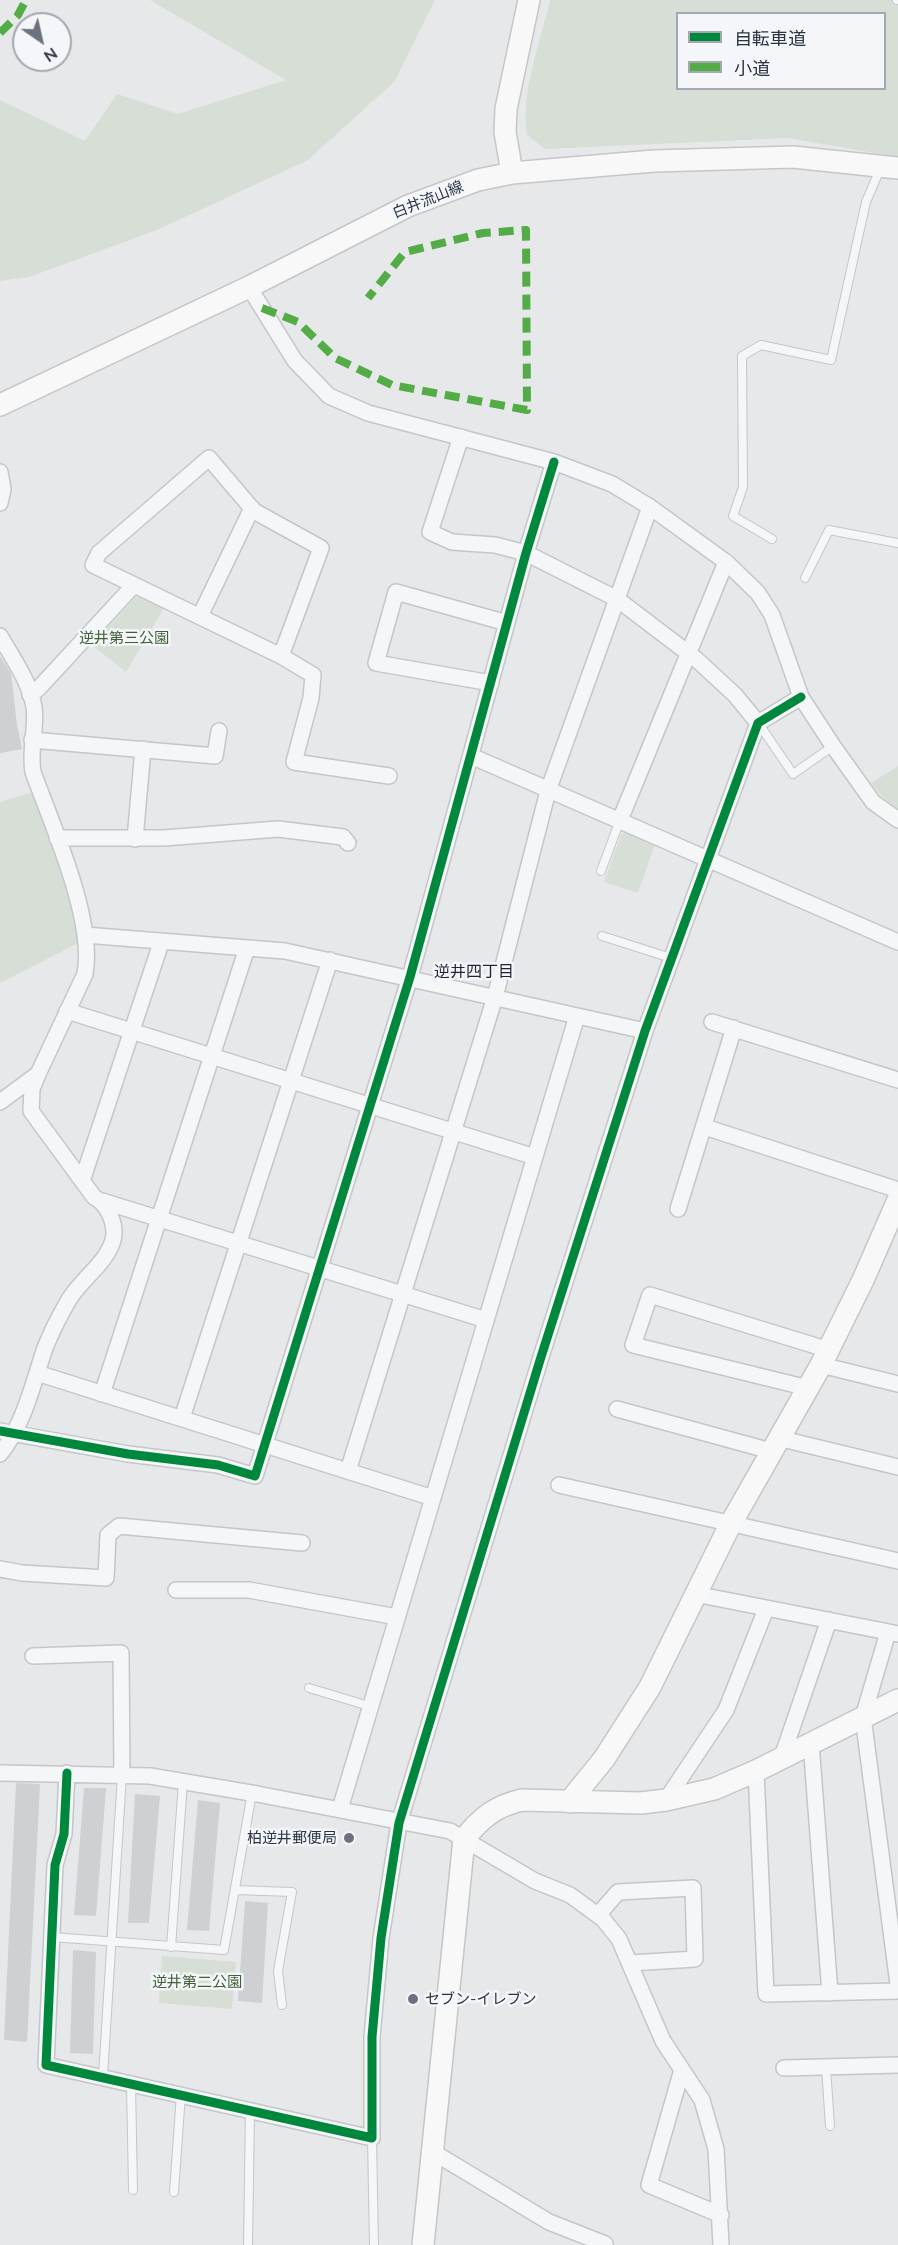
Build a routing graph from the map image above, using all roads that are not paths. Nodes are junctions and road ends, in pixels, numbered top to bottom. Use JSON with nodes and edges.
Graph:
{"nodes":[{"id":1,"x":529,"y":0,"type":"edge"},
{"id":2,"x":890,"y":166,"type":"edge"},
{"id":3,"x":512,"y":173,"type":"junction"},
{"id":4,"x":249,"y":287,"type":"junction"},
{"id":5,"x":0,"y":405,"type":"edge"},
{"id":6,"x":461,"y":437,"type":"junction"},
{"id":7,"x":554,"y":462,"type":"junction"},
{"id":8,"x":0,"y":472,"type":"edge"},
{"id":9,"x":0,"y":503,"type":"edge"},
{"id":10,"x":650,"y":507,"type":"junction"},
{"id":11,"x":252,"y":508,"type":"junction"},
{"id":12,"x":772,"y":539,"type":"dead end"},
{"id":13,"x":898,"y":543,"type":"edge"},
{"id":14,"x":526,"y":553,"type":"junction"},
{"id":15,"x":726,"y":562,"type":"junction"},
{"id":16,"x":804,"y":578,"type":"dead end"},
{"id":17,"x":135,"y":585,"type":"junction"},
{"id":18,"x":617,"y":599,"type":"junction"},
{"id":19,"x":200,"y":616,"type":"junction"},
{"id":20,"x":507,"y":623,"type":"junction"},
{"id":21,"x":1,"y":641,"type":"edge"},
{"id":22,"x":687,"y":652,"type":"junction"},
{"id":23,"x":281,"y":656,"type":"junction"},
{"id":24,"x":490,"y":683,"type":"junction"},
{"id":25,"x":30,"y":695,"type":"junction"},
{"id":26,"x":801,"y":697,"type":"junction"},
{"id":27,"x":758,"y":723,"type":"junction"},
{"id":28,"x":219,"y":731,"type":"dead end"},
{"id":29,"x":32,"y":740,"type":"junction"},
{"id":30,"x":833,"y":746,"type":"junction"},
{"id":31,"x":143,"y":749,"type":"junction"},
{"id":32,"x":471,"y":756,"type":"junction"},
{"id":33,"x":389,"y":776,"type":"dead end"},
{"id":34,"x":548,"y":791,"type":"junction"},
{"id":35,"x":620,"y":820,"type":"junction"},
{"id":36,"x":898,"y":820,"type":"edge"},
{"id":37,"x":57,"y":838,"type":"junction"},
{"id":38,"x":135,"y":839,"type":"junction"},
{"id":39,"x":348,"y":843,"type":"dead end"},
{"id":40,"x":706,"y":860,"type":"junction"},
{"id":41,"x":601,"y":872,"type":"dead end"},
{"id":42,"x":85,"y":935,"type":"junction"},
{"id":43,"x":602,"y":936,"type":"dead end"},
{"id":44,"x":898,"y":942,"type":"edge"},
{"id":45,"x":160,"y":943,"type":"junction"},
{"id":46,"x":247,"y":948,"type":"junction"},
{"id":47,"x":671,"y":958,"type":"junction"},
{"id":48,"x":330,"y":960,"type":"junction"},
{"id":49,"x":410,"y":977,"type":"junction"},
{"id":50,"x":495,"y":997,"type":"junction"},
{"id":51,"x":67,"y":1011,"type":"junction"},
{"id":52,"x":577,"y":1016,"type":"junction"},
{"id":53,"x":712,"y":1022,"type":"dead end"},
{"id":54,"x":734,"y":1028,"type":"junction"},
{"id":55,"x":645,"y":1031,"type":"junction"},
{"id":56,"x":132,"y":1032,"type":"junction"},
{"id":57,"x":211,"y":1056,"type":"junction"},
{"id":58,"x":38,"y":1074,"type":"junction"},
{"id":59,"x":898,"y":1080,"type":"edge"},
{"id":60,"x":290,"y":1081,"type":"junction"},
{"id":61,"x":0,"y":1102,"type":"edge"},
{"id":62,"x":370,"y":1106,"type":"junction"},
{"id":63,"x":705,"y":1127,"type":"junction"},
{"id":64,"x":453,"y":1132,"type":"junction"},
{"id":65,"x":535,"y":1157,"type":"junction"},
{"id":66,"x":82,"y":1181,"type":"junction"},
{"id":67,"x":898,"y":1190,"type":"edge"},
{"id":68,"x":898,"y":1200,"type":"edge"},
{"id":69,"x":102,"y":1201,"type":"junction"},
{"id":70,"x":678,"y":1209,"type":"dead end"},
{"id":71,"x":159,"y":1218,"type":"junction"},
{"id":72,"x":238,"y":1243,"type":"junction"},
{"id":73,"x":319,"y":1269,"type":"junction"},
{"id":74,"x":403,"y":1294,"type":"junction"},
{"id":75,"x":486,"y":1320,"type":"junction"},
{"id":76,"x":825,"y":1358,"type":"junction"},
{"id":77,"x":37,"y":1373,"type":"junction"},
{"id":78,"x":898,"y":1384,"type":"edge"},
{"id":79,"x":808,"y":1388,"type":"junction"},
{"id":80,"x":102,"y":1394,"type":"junction"},
{"id":81,"x":617,"y":1409,"type":"dead end"},
{"id":82,"x":182,"y":1418,"type":"junction"},
{"id":83,"x":7,"y":1431,"type":"edge"},
{"id":84,"x":264,"y":1444,"type":"junction"},
{"id":85,"x":775,"y":1444,"type":"junction"},
{"id":86,"x":0,"y":1454,"type":"edge"},
{"id":87,"x":898,"y":1467,"type":"edge"},
{"id":88,"x":348,"y":1471,"type":"junction"},
{"id":89,"x":559,"y":1485,"type":"dead end"},
{"id":90,"x":433,"y":1498,"type":"junction"},
{"id":91,"x":730,"y":1525,"type":"junction"},
{"id":92,"x":302,"y":1543,"type":"dead end"},
{"id":93,"x":898,"y":1561,"type":"edge"},
{"id":94,"x":0,"y":1569,"type":"edge"},
{"id":95,"x":176,"y":1590,"type":"dead end"},
{"id":96,"x":695,"y":1594,"type":"junction"},
{"id":97,"x":766,"y":1608,"type":"junction"},
{"id":98,"x":397,"y":1617,"type":"junction"},
{"id":99,"x":829,"y":1620,"type":"junction"},
{"id":100,"x":893,"y":1633,"type":"edge"},
{"id":101,"x":33,"y":1656,"type":"dead end"},
{"id":102,"x":309,"y":1688,"type":"dead end"},
{"id":103,"x":898,"y":1700,"type":"edge"},
{"id":104,"x":369,"y":1706,"type":"junction"},
{"id":105,"x":863,"y":1718,"type":"junction"},
{"id":106,"x":811,"y":1743,"type":"junction"},
{"id":107,"x":782,"y":1757,"type":"junction"},
{"id":108,"x":756,"y":1771,"type":"junction"},
{"id":109,"x":0,"y":1773,"type":"edge"},
{"id":110,"x":67,"y":1773,"type":"junction"},
{"id":111,"x":122,"y":1775,"type":"junction"},
{"id":112,"x":183,"y":1782,"type":"junction"},
{"id":113,"x":252,"y":1793,"type":"junction"},
{"id":114,"x":666,"y":1800,"type":"junction"},
{"id":115,"x":569,"y":1802,"type":"junction"},
{"id":116,"x":340,"y":1809,"type":"junction"},
{"id":117,"x":399,"y":1823,"type":"junction"},
{"id":118,"x":464,"y":1839,"type":"junction"},
{"id":119,"x":235,"y":1890,"type":"junction"},
{"id":120,"x":598,"y":1915,"type":"junction"},
{"id":121,"x":52,"y":1937,"type":"junction"},
{"id":122,"x":111,"y":1943,"type":"junction"},
{"id":123,"x":171,"y":1947,"type":"junction"},
{"id":124,"x":630,"y":1963,"type":"junction"},
{"id":125,"x":898,"y":1984,"type":"edge"},
{"id":126,"x":898,"y":1991,"type":"edge"},
{"id":127,"x":830,"y":1993,"type":"junction"},
{"id":128,"x":282,"y":2005,"type":"dead end"},
{"id":129,"x":898,"y":2065,"type":"edge"},
{"id":130,"x":826,"y":2067,"type":"junction"},
{"id":131,"x":784,"y":2068,"type":"dead end"},
{"id":132,"x":681,"y":2073,"type":"junction"},
{"id":133,"x":103,"y":2076,"type":"junction"},
{"id":134,"x":131,"y":2083,"type":"junction"},
{"id":135,"x":181,"y":2094,"type":"junction"},
{"id":136,"x":250,"y":2110,"type":"junction"},
{"id":137,"x":830,"y":2126,"type":"dead end"},
{"id":138,"x":372,"y":2138,"type":"junction"},
{"id":139,"x":433,"y":2152,"type":"junction"},
{"id":140,"x":133,"y":2190,"type":"dead end"},
{"id":141,"x":174,"y":2192,"type":"dead end"},
{"id":142,"x":721,"y":2215,"type":"junction"},
{"id":143,"x":604,"y":2244,"type":"edge"},
{"id":144,"x":248,"y":2245,"type":"edge"},
{"id":145,"x":374,"y":2245,"type":"edge"},
{"id":146,"x":423,"y":2245,"type":"edge"},
{"id":147,"x":721,"y":2245,"type":"edge"}],
"edges":[{"from":1,"to":3,"type":"street"},
{"from":2,"to":3,"type":"street","name":"白井流山線"},
{"from":2,"to":12,"type":"lane"},
{"from":3,"to":4,"type":"street","name":"白井流山線"},
{"from":4,"to":5,"type":"street","name":"白井流山線"},
{"from":4,"to":6,"type":"street"},
{"from":6,"to":7,"type":"street"},
{"from":6,"to":14,"type":"street"},
{"from":7,"to":10,"type":"street"},
{"from":7,"to":14,"type":"street"},
{"from":8,"to":9,"type":"street"},
{"from":10,"to":15,"type":"street"},
{"from":10,"to":18,"type":"street"},
{"from":11,"to":17,"type":"street"},
{"from":11,"to":19,"type":"street"},
{"from":11,"to":23,"type":"street"},
{"from":13,"to":16,"type":"lane"},
{"from":14,"to":18,"type":"street"},
{"from":14,"to":20,"type":"street"},
{"from":15,"to":22,"type":"street"},
{"from":15,"to":26,"type":"street"},
{"from":17,"to":19,"type":"street"},
{"from":17,"to":25,"type":"street"},
{"from":18,"to":22,"type":"street"},
{"from":18,"to":34,"type":"street"},
{"from":19,"to":23,"type":"street"},
{"from":20,"to":24,"type":"street"},
{"from":20,"to":24,"type":"street"},
{"from":21,"to":25,"type":"street"},
{"from":22,"to":27,"type":"street"},
{"from":22,"to":35,"type":"street"},
{"from":23,"to":33,"type":"street"},
{"from":24,"to":32,"type":"street"},
{"from":25,"to":29,"type":"street"},
{"from":26,"to":27,"type":"street"},
{"from":26,"to":30,"type":"street"},
{"from":27,"to":30,"type":"lane"},
{"from":27,"to":40,"type":"street"},
{"from":28,"to":31,"type":"street"},
{"from":29,"to":31,"type":"street"},
{"from":29,"to":37,"type":"street"},
{"from":30,"to":36,"type":"street"},
{"from":31,"to":38,"type":"street"},
{"from":32,"to":34,"type":"street"},
{"from":32,"to":49,"type":"street"},
{"from":34,"to":35,"type":"street"},
{"from":34,"to":50,"type":"street"},
{"from":35,"to":40,"type":"street"},
{"from":35,"to":41,"type":"lane"},
{"from":37,"to":38,"type":"street"},
{"from":37,"to":42,"type":"street"},
{"from":38,"to":39,"type":"street"},
{"from":40,"to":44,"type":"street"},
{"from":40,"to":47,"type":"street"},
{"from":42,"to":45,"type":"street"},
{"from":42,"to":51,"type":"street"},
{"from":43,"to":47,"type":"lane"},
{"from":45,"to":46,"type":"street"},
{"from":45,"to":56,"type":"street"},
{"from":46,"to":48,"type":"street"},
{"from":46,"to":57,"type":"street"},
{"from":47,"to":55,"type":"street"},
{"from":48,"to":49,"type":"street"},
{"from":48,"to":60,"type":"street"},
{"from":49,"to":50,"type":"street"},
{"from":49,"to":62,"type":"street"},
{"from":50,"to":52,"type":"street"},
{"from":50,"to":64,"type":"street"},
{"from":51,"to":56,"type":"street"},
{"from":51,"to":58,"type":"street"},
{"from":52,"to":55,"type":"street"},
{"from":52,"to":65,"type":"street"},
{"from":53,"to":54,"type":"street"},
{"from":54,"to":59,"type":"street"},
{"from":54,"to":63,"type":"street"},
{"from":55,"to":117,"type":"street"},
{"from":56,"to":57,"type":"street"},
{"from":56,"to":66,"type":"street"},
{"from":57,"to":60,"type":"street"},
{"from":57,"to":71,"type":"street"},
{"from":58,"to":61,"type":"street"},
{"from":58,"to":66,"type":"street"},
{"from":60,"to":62,"type":"street"},
{"from":60,"to":72,"type":"street"},
{"from":62,"to":64,"type":"street"},
{"from":62,"to":73,"type":"street"},
{"from":63,"to":67,"type":"street"},
{"from":63,"to":70,"type":"street"},
{"from":64,"to":65,"type":"street"},
{"from":64,"to":74,"type":"street"},
{"from":65,"to":75,"type":"street"},
{"from":66,"to":69,"type":"street"},
{"from":68,"to":76,"type":"street"},
{"from":69,"to":71,"type":"street"},
{"from":69,"to":77,"type":"street"},
{"from":71,"to":72,"type":"street"},
{"from":71,"to":80,"type":"street"},
{"from":72,"to":73,"type":"street"},
{"from":72,"to":82,"type":"street"},
{"from":73,"to":74,"type":"street"},
{"from":73,"to":84,"type":"street"},
{"from":74,"to":75,"type":"street"},
{"from":74,"to":88,"type":"street"},
{"from":75,"to":90,"type":"street"},
{"from":76,"to":78,"type":"street"},
{"from":76,"to":79,"type":"street"},
{"from":76,"to":79,"type":"street"},
{"from":77,"to":80,"type":"street"},
{"from":77,"to":83,"type":"street"},
{"from":79,"to":85,"type":"street"},
{"from":80,"to":82,"type":"street"},
{"from":81,"to":85,"type":"street"},
{"from":82,"to":84,"type":"street"},
{"from":83,"to":84,"type":"street"},
{"from":83,"to":86,"type":"street"},
{"from":84,"to":88,"type":"street"},
{"from":85,"to":87,"type":"street"},
{"from":85,"to":91,"type":"street"},
{"from":88,"to":90,"type":"street"},
{"from":89,"to":91,"type":"street"},
{"from":90,"to":98,"type":"street"},
{"from":91,"to":93,"type":"street"},
{"from":91,"to":96,"type":"street"},
{"from":92,"to":94,"type":"street"},
{"from":95,"to":98,"type":"street"},
{"from":96,"to":97,"type":"street"},
{"from":96,"to":115,"type":"street"},
{"from":97,"to":99,"type":"street"},
{"from":97,"to":114,"type":"street"},
{"from":98,"to":104,"type":"street"},
{"from":99,"to":100,"type":"street"},
{"from":99,"to":107,"type":"street"},
{"from":100,"to":105,"type":"street"},
{"from":101,"to":111,"type":"street"},
{"from":102,"to":104,"type":"lane"},
{"from":103,"to":105,"type":"street"},
{"from":104,"to":116,"type":"street"},
{"from":105,"to":106,"type":"street"},
{"from":105,"to":125,"type":"street"},
{"from":106,"to":107,"type":"street"},
{"from":106,"to":127,"type":"street"},
{"from":107,"to":108,"type":"street"},
{"from":108,"to":114,"type":"street"},
{"from":108,"to":127,"type":"street"},
{"from":109,"to":110,"type":"street"},
{"from":110,"to":111,"type":"street"},
{"from":110,"to":121,"type":"street"},
{"from":111,"to":112,"type":"street"},
{"from":111,"to":122,"type":"lane"},
{"from":112,"to":113,"type":"street"},
{"from":112,"to":123,"type":"lane"},
{"from":113,"to":116,"type":"street"},
{"from":113,"to":119,"type":"lane"},
{"from":114,"to":115,"type":"street"},
{"from":115,"to":118,"type":"street"},
{"from":116,"to":117,"type":"street"},
{"from":117,"to":118,"type":"street"},
{"from":117,"to":138,"type":"street"},
{"from":118,"to":120,"type":"street"},
{"from":118,"to":139,"type":"street"},
{"from":119,"to":123,"type":"lane"},
{"from":119,"to":128,"type":"lane"},
{"from":120,"to":124,"type":"street"},
{"from":120,"to":124,"type":"street"},
{"from":121,"to":122,"type":"lane"},
{"from":121,"to":133,"type":"street"},
{"from":122,"to":123,"type":"lane"},
{"from":122,"to":133,"type":"lane"},
{"from":124,"to":132,"type":"street"},
{"from":126,"to":127,"type":"street"},
{"from":129,"to":130,"type":"street"},
{"from":130,"to":131,"type":"street"},
{"from":130,"to":137,"type":"lane"},
{"from":132,"to":142,"type":"street"},
{"from":132,"to":142,"type":"street"},
{"from":133,"to":134,"type":"street"},
{"from":134,"to":135,"type":"street"},
{"from":134,"to":140,"type":"lane"},
{"from":135,"to":136,"type":"street"},
{"from":135,"to":141,"type":"lane"},
{"from":136,"to":138,"type":"street"},
{"from":136,"to":144,"type":"lane"},
{"from":138,"to":145,"type":"lane"},
{"from":139,"to":143,"type":"street"},
{"from":139,"to":146,"type":"street"},
{"from":142,"to":147,"type":"street"}]}
